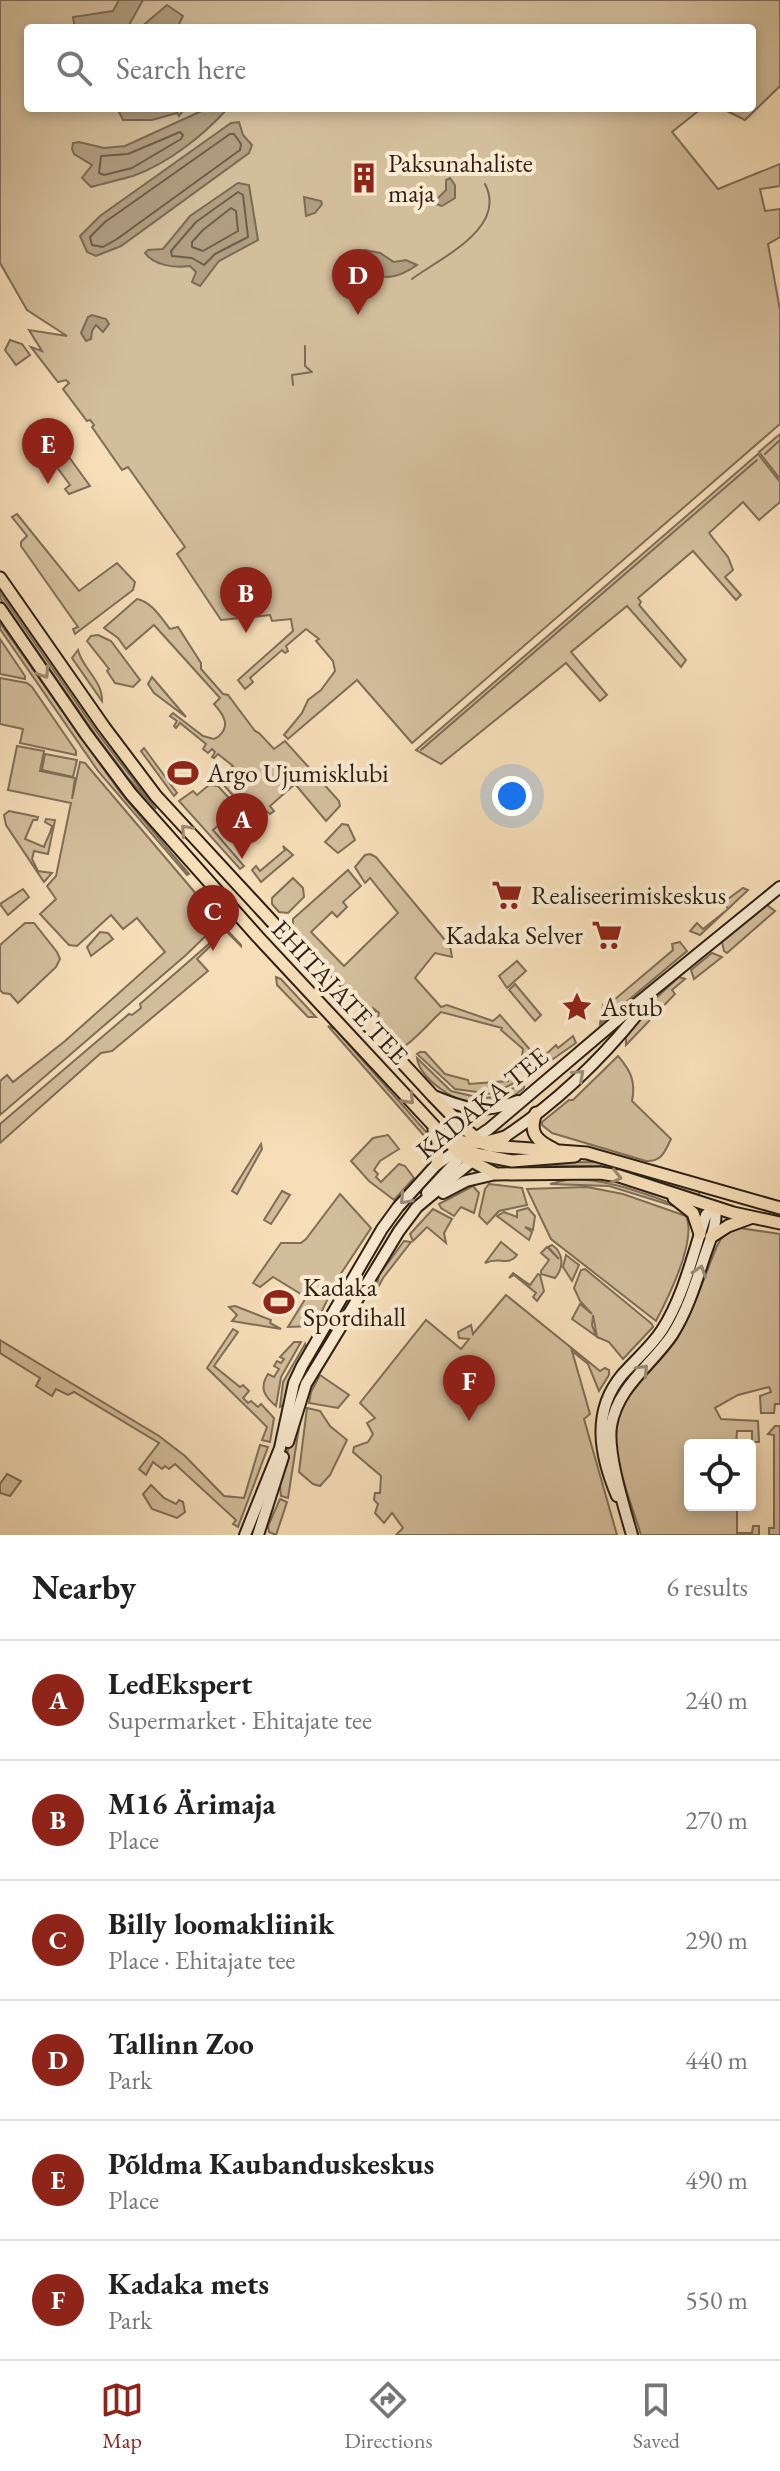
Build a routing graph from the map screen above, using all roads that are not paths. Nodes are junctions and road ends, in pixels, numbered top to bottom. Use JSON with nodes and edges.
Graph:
{"nodes":[{"id":1,"x":0,"y":578,"type":"edge"},
{"id":2,"x":0,"y":609,"type":"edge"},
{"id":3,"x":780,"y":887,"type":"edge"},
{"id":4,"x":657,"y":988,"type":"junction"},
{"id":5,"x":433,"y":1096,"type":"junction"},
{"id":6,"x":524,"y":1099,"type":"junction"},
{"id":7,"x":536,"y":1113,"type":"junction"},
{"id":8,"x":433,"y":1125,"type":"junction"},
{"id":9,"x":505,"y":1137,"type":"joint"},
{"id":10,"x":472,"y":1149,"type":"junction"},
{"id":11,"x":558,"y":1151,"type":"junction"},
{"id":12,"x":587,"y":1153,"type":"junction"},
{"id":13,"x":437,"y":1164,"type":"junction"},
{"id":14,"x":496,"y":1174,"type":"junction"},
{"id":15,"x":707,"y":1187,"type":"junction"},
{"id":16,"x":664,"y":1191,"type":"junction"},
{"id":17,"x":417,"y":1207,"type":"junction"},
{"id":18,"x":715,"y":1207,"type":"junction"},
{"id":19,"x":776,"y":1207,"type":"edge"},
{"id":20,"x":752,"y":1217,"type":"junction"},
{"id":21,"x":780,"y":1223,"type":"edge"},
{"id":22,"x":705,"y":1235,"type":"junction"},
{"id":23,"x":328,"y":1321,"type":"junction"},
{"id":24,"x":334,"y":1335,"type":"junction"},
{"id":25,"x":316,"y":1340,"type":"junction"},
{"id":26,"x":320,"y":1358,"type":"junction"},
{"id":27,"x":251,"y":1521,"type":"junction"},
{"id":28,"x":259,"y":1534,"type":"edge"},
{"id":29,"x":245,"y":1535,"type":"edge"},
{"id":30,"x":632,"y":1535,"type":"edge"}],
"edges":[{"from":5,"to":1,"type":"main road","name":"EHITAJATE TEE","one_way":true},
{"from":2,"to":8,"type":"main road","name":"EHITAJATE TEE","one_way":true},
{"from":3,"to":4,"type":"main road","name":"KADAKA TEE"},
{"from":4,"to":6,"type":"main road","name":"KADAKA TEE"},
{"from":7,"to":4,"type":"main road","name":"KADAKA TEE","one_way":true},
{"from":5,"to":6,"type":"main road"},
{"from":5,"to":10,"type":"main road","name":"EHITAJATE TEE"},
{"from":6,"to":10,"type":"main road","name":"KADAKA TEE"},
{"from":7,"to":9,"type":"main road","name":"KADAKA TEE"},
{"from":7,"to":11,"type":"main road"},
{"from":8,"to":10,"type":"main road","name":"EHITAJATE TEE"},
{"from":8,"to":13,"type":"main road"},
{"from":9,"to":10,"type":"main road"},
{"from":10,"to":11,"type":"main road"},
{"from":10,"to":12,"type":"main road"},
{"from":10,"to":13,"type":"main road","name":"KADAKA TEE"},
{"from":10,"to":14,"type":"main road","name":"EHITAJATE TEE"},
{"from":10,"to":17,"type":"main road"},
{"from":11,"to":12,"type":"main road"},
{"from":12,"to":15,"type":"main road"},
{"from":13,"to":23,"type":"main road","name":"KADAKA TEE","one_way":true},
{"from":14,"to":16,"type":"main road","name":"EHITAJATE TEE","one_way":true},
{"from":14,"to":17,"type":"main road"},
{"from":15,"to":18,"type":"main road"},
{"from":15,"to":19,"type":"main road"},
{"from":16,"to":18,"type":"main road","name":"EHITAJATE TEE"},
{"from":16,"to":22,"type":"main road"},
{"from":17,"to":24,"type":"main road"},
{"from":18,"to":19,"type":"main road"},
{"from":18,"to":20,"type":"main road","name":"EHITAJATE TEE"},
{"from":18,"to":22,"type":"main road"},
{"from":20,"to":21,"type":"main road","name":"EHITAJATE TEE"},
{"from":20,"to":22,"type":"main road"},
{"from":22,"to":30,"type":"main road"},
{"from":23,"to":24,"type":"main road"},
{"from":23,"to":25,"type":"main road","name":"KADAKA TEE"},
{"from":24,"to":26,"type":"main road"},
{"from":25,"to":26,"type":"main road"},
{"from":25,"to":27,"type":"main road","name":"KADAKA TEE"},
{"from":26,"to":28,"type":"main road"},
{"from":27,"to":28,"type":"main road"},
{"from":27,"to":29,"type":"main road","name":"KADAKA TEE"}]}
